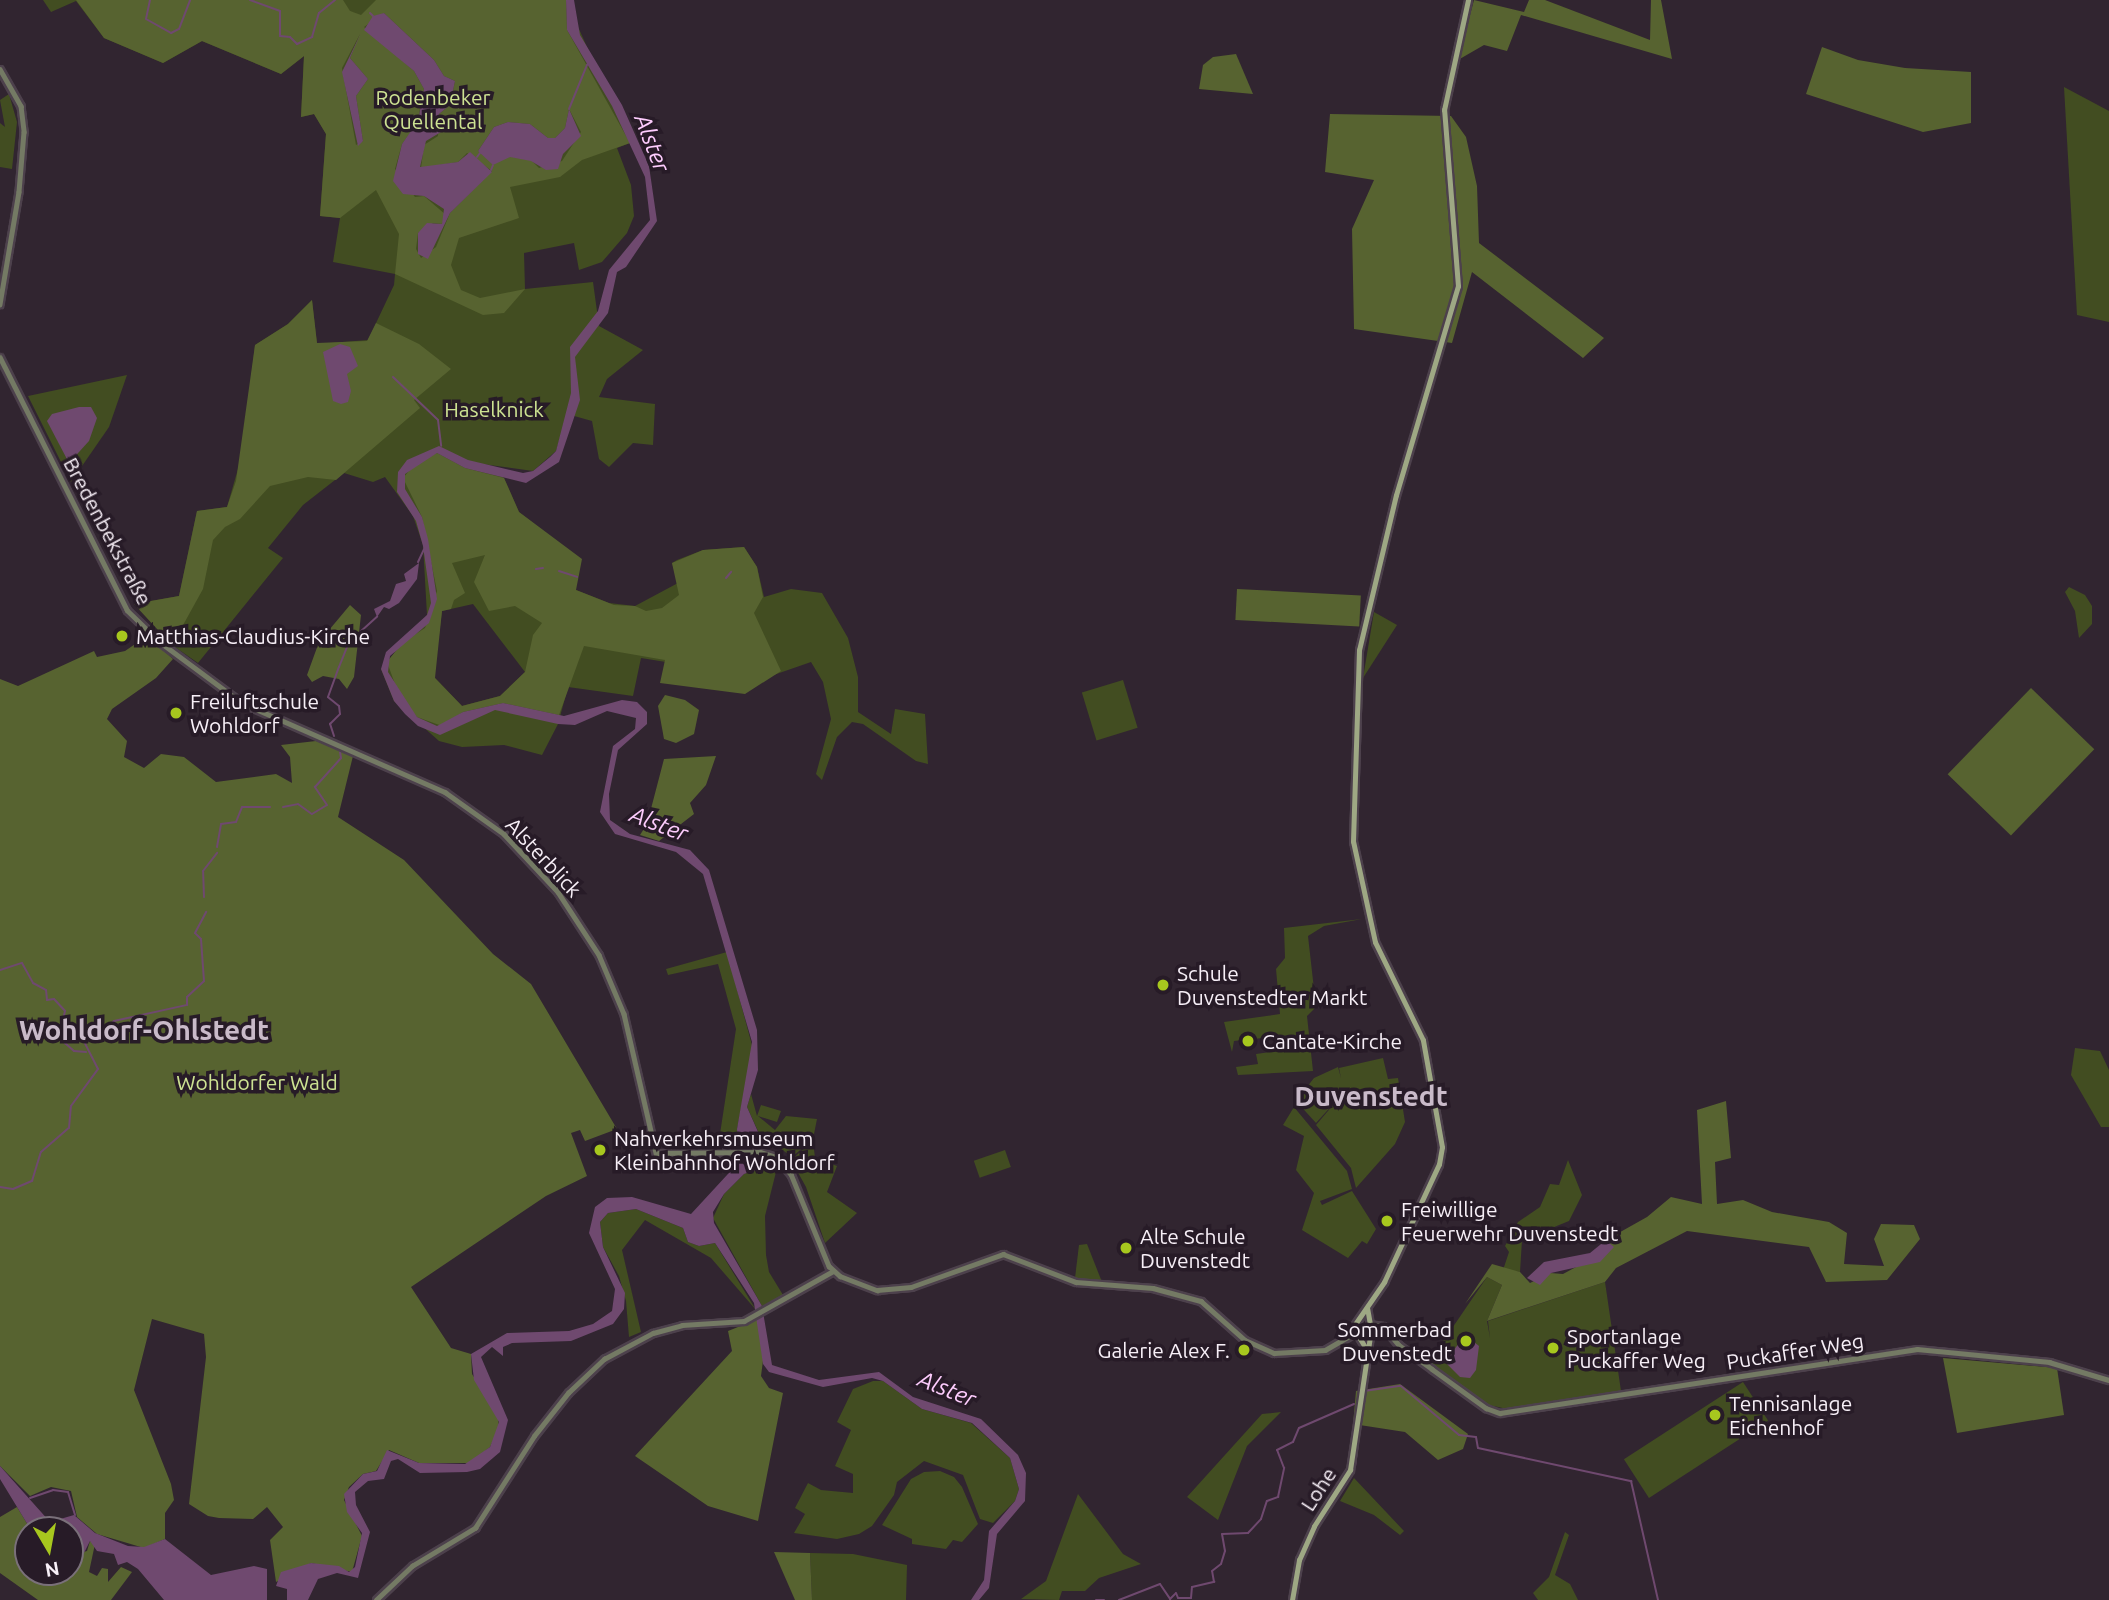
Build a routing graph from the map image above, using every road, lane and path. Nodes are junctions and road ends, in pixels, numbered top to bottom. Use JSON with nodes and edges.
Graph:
{"nodes":[{"id":1,"x":1468,"y":0,"type":"edge"},
{"id":2,"x":0,"y":69,"type":"edge"},
{"id":3,"x":0,"y":304,"type":"edge"},
{"id":4,"x":0,"y":356,"type":"edge"},
{"id":5,"x":260,"y":712,"type":"joint"},
{"id":6,"x":833,"y":1271,"type":"junction"},
{"id":7,"x":1367,"y":1308,"type":"junction"},
{"id":8,"x":1358,"y":1321,"type":"junction"},
{"id":9,"x":1368,"y":1323,"type":"junction"},
{"id":10,"x":1387,"y":1330,"type":"junction"},
{"id":11,"x":1354,"y":1333,"type":"junction"},
{"id":12,"x":1369,"y":1334,"type":"junction"},
{"id":13,"x":1360,"y":1338,"type":"junction"},
{"id":14,"x":1368,"y":1352,"type":"junction"},
{"id":15,"x":2109,"y":1380,"type":"edge"},
{"id":16,"x":376,"y":1600,"type":"edge"},
{"id":17,"x":1292,"y":1600,"type":"edge"}],
"edges":[{"from":1,"to":7,"type":"main road"},
{"from":2,"to":3,"type":"street"},
{"from":4,"to":5,"type":"street","name":"Bredenbekstraße"},
{"from":5,"to":6,"type":"street","name":"Alsterblick"},
{"from":6,"to":11,"type":"street"},
{"from":6,"to":16,"type":"street"},
{"from":7,"to":8,"type":"main road"},
{"from":7,"to":9,"type":"main road","name":"Lohe"},
{"from":8,"to":9,"type":"main road"},
{"from":8,"to":11,"type":"main road"},
{"from":9,"to":10,"type":"street","name":"Puckaffer Weg"},
{"from":9,"to":12,"type":"main road","name":"Lohe"},
{"from":10,"to":12,"type":"street"},
{"from":10,"to":15,"type":"street","name":"Puckaffer Weg"},
{"from":11,"to":13,"type":"main road"},
{"from":12,"to":13,"type":"main road"},
{"from":12,"to":14,"type":"main road","name":"Lohe"},
{"from":13,"to":14,"type":"main road"},
{"from":14,"to":17,"type":"main road","name":"Lohe"}]}
